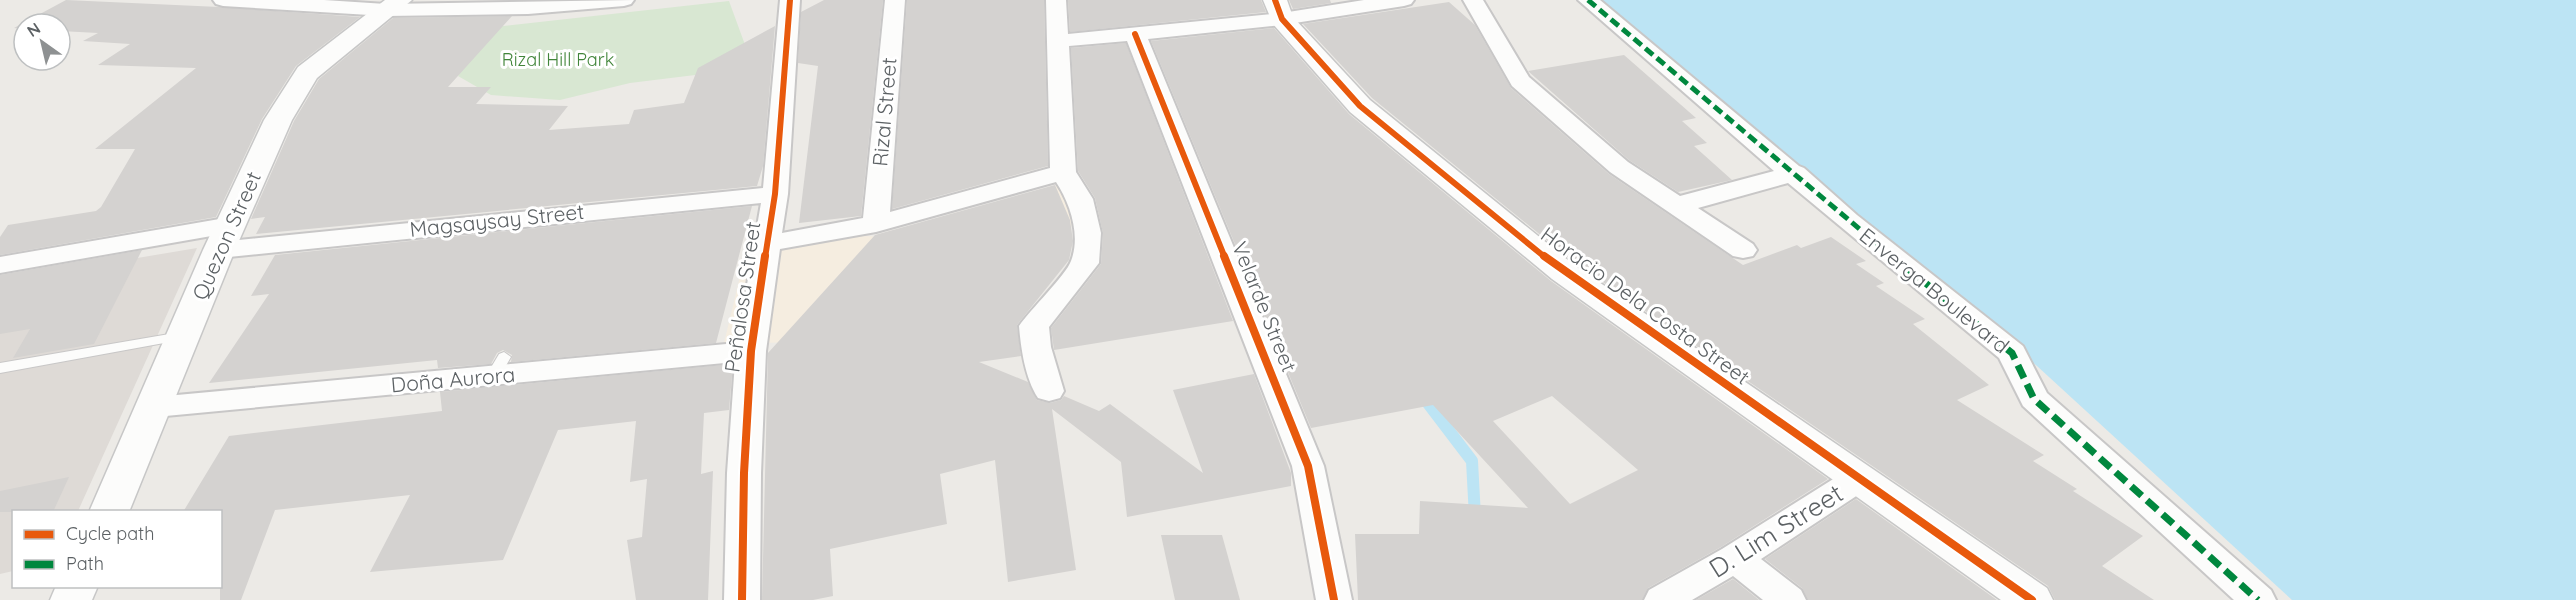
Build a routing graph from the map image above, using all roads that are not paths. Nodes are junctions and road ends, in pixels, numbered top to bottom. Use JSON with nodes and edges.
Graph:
{"nodes":[{"id":1,"x":223,"y":0,"type":"edge"},
{"id":2,"x":624,"y":0,"type":"edge"},
{"id":3,"x":790,"y":0,"type":"edge"},
{"id":4,"x":895,"y":0,"type":"edge"},
{"id":5,"x":1056,"y":0,"type":"edge"},
{"id":6,"x":1404,"y":0,"type":"edge"},
{"id":7,"x":1473,"y":0,"type":"edge"},
{"id":8,"x":1588,"y":0,"type":"edge"},
{"id":9,"x":532,"y":4,"type":"edge"},
{"id":10,"x":393,"y":5,"type":"edge"},
{"id":11,"x":1278,"y":10,"type":"edge"},
{"id":12,"x":1135,"y":34,"type":"junction"},
{"id":13,"x":1058,"y":41,"type":"junction"},
{"id":14,"x":1063,"y":172,"type":"junction"},
{"id":15,"x":1795,"y":173,"type":"junction"},
{"id":16,"x":775,"y":194,"type":"junction"},
{"id":17,"x":1675,"y":206,"type":"junction"},
{"id":18,"x":876,"y":224,"type":"junction"},
{"id":19,"x":225,"y":238,"type":"junction"},
{"id":20,"x":767,"y":243,"type":"junction"},
{"id":21,"x":1743,"y":250,"type":"dead end"},
{"id":22,"x":0,"y":265,"type":"edge"},
{"id":23,"x":184,"y":336,"type":"junction"},
{"id":24,"x":751,"y":351,"type":"junction"},
{"id":25,"x":0,"y":368,"type":"edge"},
{"id":26,"x":1049,"y":391,"type":"dead end"},
{"id":27,"x":155,"y":407,"type":"junction"},
{"id":28,"x":1858,"y":479,"type":"junction"},
{"id":29,"x":110,"y":510,"type":"edge"},
{"id":30,"x":1735,"y":558,"type":"junction"},
{"id":31,"x":742,"y":600,"type":"edge"},
{"id":32,"x":1334,"y":600,"type":"edge"},
{"id":33,"x":1662,"y":600,"type":"edge"},
{"id":34,"x":1788,"y":600,"type":"edge"},
{"id":35,"x":2032,"y":600,"type":"edge"},
{"id":36,"x":2258,"y":600,"type":"edge"}],
"edges":[{"from":1,"to":10,"type":"street"},
{"from":2,"to":9,"type":"street"},
{"from":3,"to":16,"type":"street","name":"Peñalosa Street"},
{"from":4,"to":18,"type":"street","name":"Rizal Street"},
{"from":5,"to":13,"type":"street"},
{"from":6,"to":11,"type":"street"},
{"from":7,"to":17,"type":"street"},
{"from":8,"to":15,"type":"street","name":"Enverga Boulevard"},
{"from":9,"to":10,"type":"street"},
{"from":10,"to":19,"type":"street","name":"Quezon Street"},
{"from":11,"to":12,"type":"street"},
{"from":11,"to":28,"type":"street","name":"Horacio Dela Costa Street"},
{"from":12,"to":13,"type":"street"},
{"from":12,"to":32,"type":"street","name":"Velarde Street"},
{"from":13,"to":14,"type":"street"},
{"from":14,"to":18,"type":"street"},
{"from":14,"to":26,"type":"street"},
{"from":15,"to":17,"type":"street"},
{"from":15,"to":36,"type":"street","name":"Enverga Boulevard"},
{"from":16,"to":19,"type":"street","name":"Magsaysay Street"},
{"from":16,"to":20,"type":"street","name":"Peñalosa Street"},
{"from":17,"to":21,"type":"street"},
{"from":18,"to":20,"type":"street"},
{"from":19,"to":22,"type":"street","name":"Magsaysay Street"},
{"from":19,"to":23,"type":"street","name":"Quezon Street"},
{"from":20,"to":24,"type":"street","name":"Peñalosa Street"},
{"from":23,"to":25,"type":"lane"},
{"from":23,"to":27,"type":"street","name":"Quezon Street"},
{"from":24,"to":27,"type":"street","name":"Doña Aurora"},
{"from":24,"to":31,"type":"street","name":"Peñalosa Street"},
{"from":27,"to":29,"type":"street","name":"Quezon Street"},
{"from":28,"to":30,"type":"street","name":"D. Lim Street"},
{"from":28,"to":35,"type":"street","name":"Horacio Dela Costa Street"},
{"from":30,"to":33,"type":"street","name":"D. Lim Street"},
{"from":30,"to":34,"type":"street"}]}
